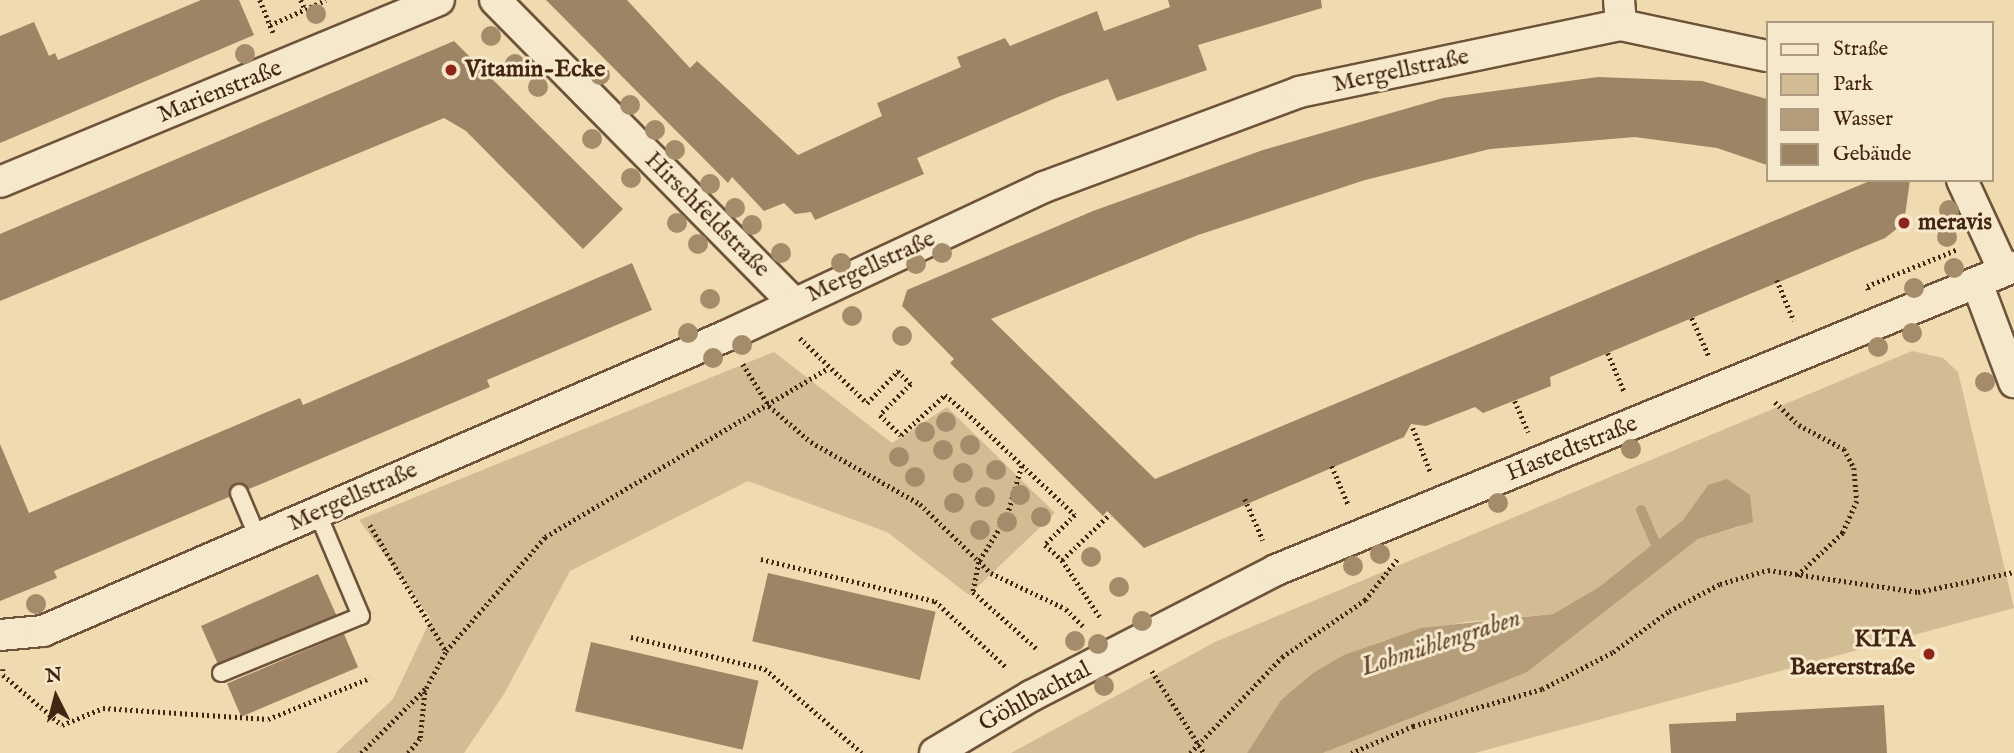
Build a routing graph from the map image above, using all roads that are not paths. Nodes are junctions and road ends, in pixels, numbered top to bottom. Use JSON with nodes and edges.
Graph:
{"nodes":[{"id":1,"x":439,"y":0,"type":"edge"},
{"id":2,"x":495,"y":0,"type":"edge"},
{"id":3,"x":1620,"y":13,"type":"edge"},
{"id":4,"x":1766,"y":56,"type":"edge"},
{"id":5,"x":0,"y":182,"type":"edge"},
{"id":6,"x":1963,"y":182,"type":"edge"},
{"id":7,"x":2009,"y":269,"type":"edge"},
{"id":8,"x":1977,"y":283,"type":"junction"},
{"id":9,"x":794,"y":303,"type":"junction"},
{"id":10,"x":2014,"y":383,"type":"edge"},
{"id":11,"x":239,"y":493,"type":"dead end"},
{"id":12,"x":317,"y":512,"type":"junction"},
{"id":13,"x":258,"y":538,"type":"junction"},
{"id":14,"x":4,"y":636,"type":"edge"},
{"id":15,"x":1142,"y":652,"type":"joint"},
{"id":16,"x":220,"y":673,"type":"dead end"},
{"id":17,"x":935,"y":753,"type":"edge"}],
"edges":[{"from":1,"to":5,"type":"street","name":"Marienstraße"},
{"from":2,"to":9,"type":"street","name":"Hirschfeldstraße"},
{"from":3,"to":4,"type":"street","name":"Mergellstraße"},
{"from":3,"to":9,"type":"street","name":"Mergellstraße"},
{"from":6,"to":7,"type":"street"},
{"from":7,"to":8,"type":"street","name":"Hastedtstraße"},
{"from":8,"to":10,"type":"street"},
{"from":8,"to":15,"type":"street","name":"Hastedtstraße"},
{"from":9,"to":12,"type":"street","name":"Mergellstraße"},
{"from":11,"to":13,"type":"lane"},
{"from":12,"to":13,"type":"street","name":"Mergellstraße"},
{"from":12,"to":16,"type":"lane"},
{"from":13,"to":14,"type":"street","name":"Mergellstraße"},
{"from":15,"to":17,"type":"street","name":"Göhlbachtal"}]}
